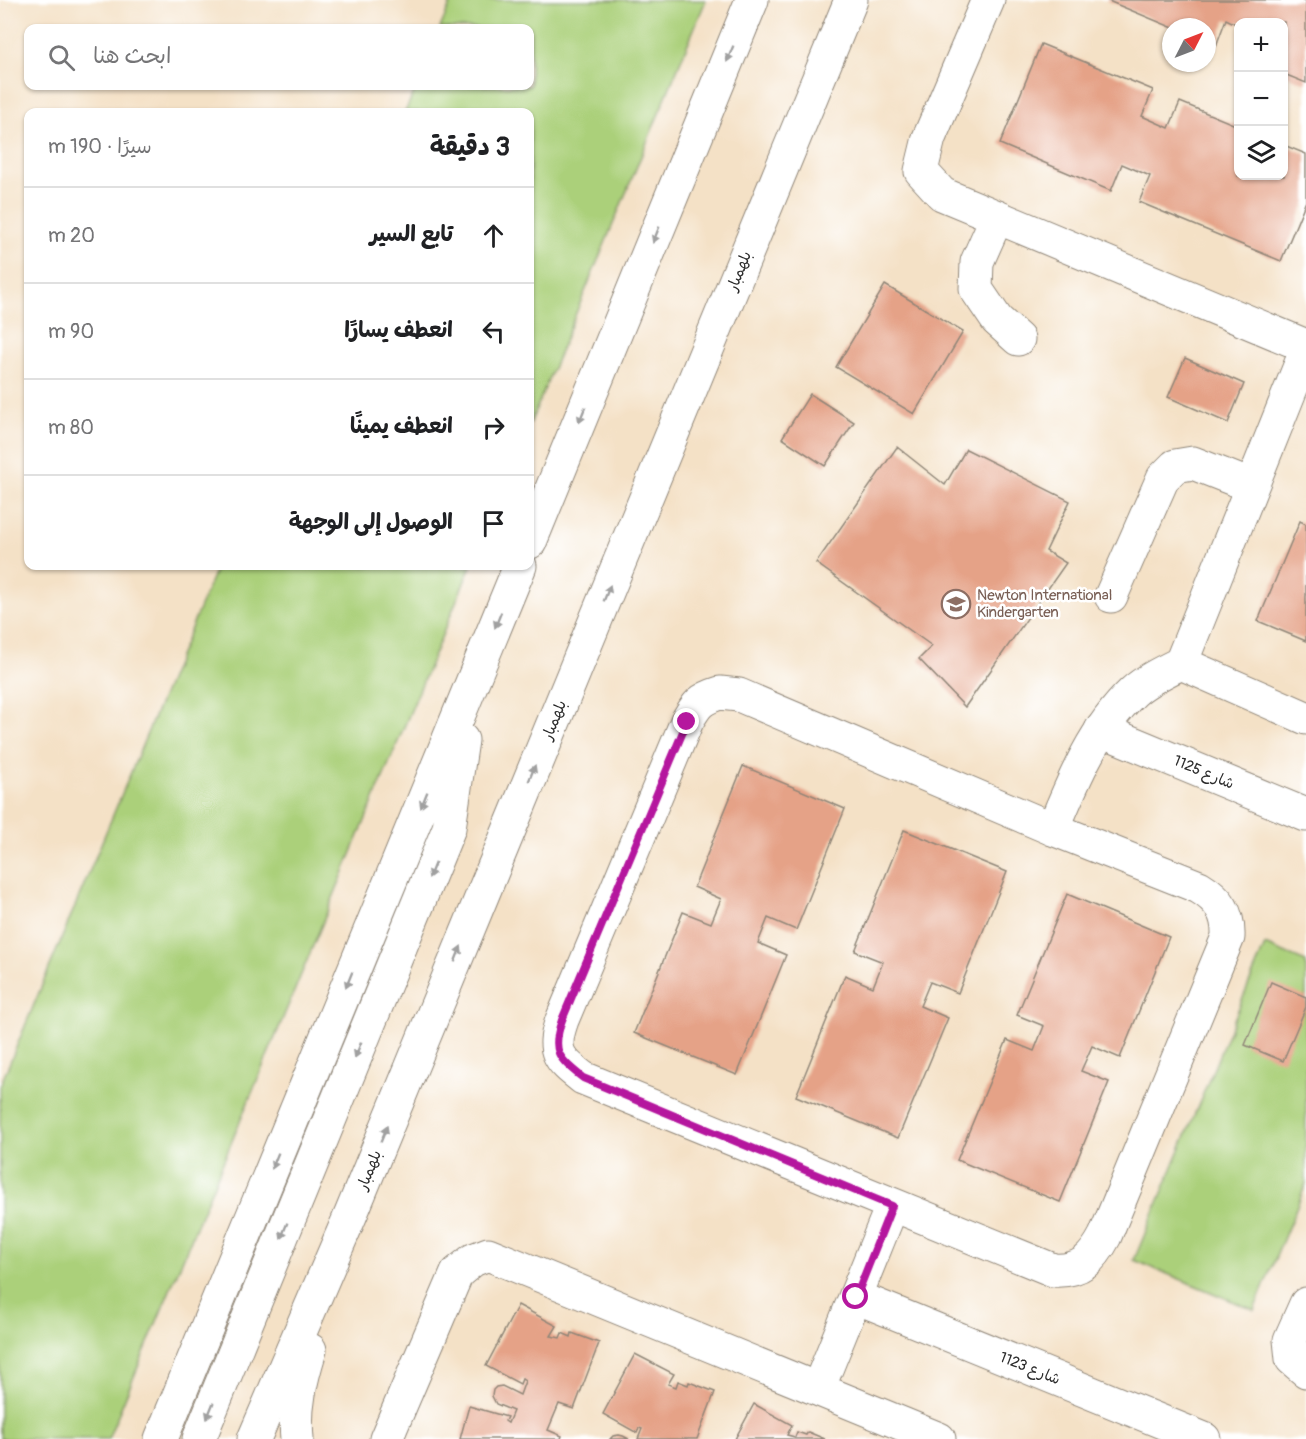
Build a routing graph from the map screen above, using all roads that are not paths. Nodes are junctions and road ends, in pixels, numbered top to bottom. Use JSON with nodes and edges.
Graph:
{"nodes":[{"id":1,"x":752,"y":0,"type":"edge"},
{"id":2,"x":850,"y":0,"type":"edge"},
{"id":3,"x":988,"y":0,"type":"edge"},
{"id":4,"x":997,"y":217,"type":"junction"},
{"id":5,"x":1018,"y":339,"type":"dead end"},
{"id":6,"x":1306,"y":346,"type":"edge"},
{"id":7,"x":1306,"y":351,"type":"edge"},
{"id":8,"x":1251,"y":486,"type":"junction"},
{"id":9,"x":534,"y":532,"type":"edge"},
{"id":10,"x":518,"y":570,"type":"edge"},
{"id":11,"x":1111,"y":597,"type":"dead end"},
{"id":12,"x":1181,"y":663,"type":"junction"},
{"id":13,"x":469,"y":690,"type":"junction"},
{"id":14,"x":1306,"y":718,"type":"edge"},
{"id":15,"x":1101,"y":730,"type":"junction"},
{"id":16,"x":1306,"y":815,"type":"edge"},
{"id":17,"x":1053,"y":829,"type":"junction"},
{"id":18,"x":892,"y":1206,"type":"junction"},
{"id":19,"x":351,"y":1214,"type":"junction"},
{"id":20,"x":856,"y":1297,"type":"junction"},
{"id":21,"x":1306,"y":1304,"type":"edge"},
{"id":22,"x":1306,"y":1371,"type":"edge"},
{"id":23,"x":818,"y":1389,"type":"junction"},
{"id":24,"x":161,"y":1439,"type":"edge"},
{"id":25,"x":199,"y":1439,"type":"edge"},
{"id":26,"x":254,"y":1439,"type":"edge"},
{"id":27,"x":297,"y":1439,"type":"edge"},
{"id":28,"x":386,"y":1439,"type":"edge"},
{"id":29,"x":939,"y":1439,"type":"edge"},
{"id":30,"x":1204,"y":1439,"type":"edge"}],
"edges":[{"from":1,"to":9,"type":"street","one_way":true},
{"from":19,"to":2,"type":"street","name":"بلهمبار","one_way":true},
{"from":3,"to":4,"type":"street"},
{"from":4,"to":5,"type":"street"},
{"from":4,"to":6,"type":"street"},
{"from":7,"to":8,"type":"street"},
{"from":8,"to":11,"type":"street"},
{"from":8,"to":12,"type":"street"},
{"from":10,"to":13,"type":"street","one_way":true},
{"from":12,"to":14,"type":"street"},
{"from":12,"to":15,"type":"street"},
{"from":13,"to":24,"type":"street","one_way":true},
{"from":13,"to":25,"type":"street","one_way":true},
{"from":15,"to":16,"type":"street","name":"شارع 1125"},
{"from":15,"to":17,"type":"street"},
{"from":17,"to":18,"type":"street"},
{"from":17,"to":18,"type":"street"},
{"from":18,"to":20,"type":"street"},
{"from":19,"to":26,"type":"street","name":"بلهمبار"},
{"from":19,"to":27,"type":"street"},
{"from":20,"to":23,"type":"street"},
{"from":20,"to":30,"type":"street","name":"شارع 1123"},
{"from":21,"to":22,"type":"street"},
{"from":23,"to":28,"type":"street"},
{"from":23,"to":29,"type":"street"}]}
